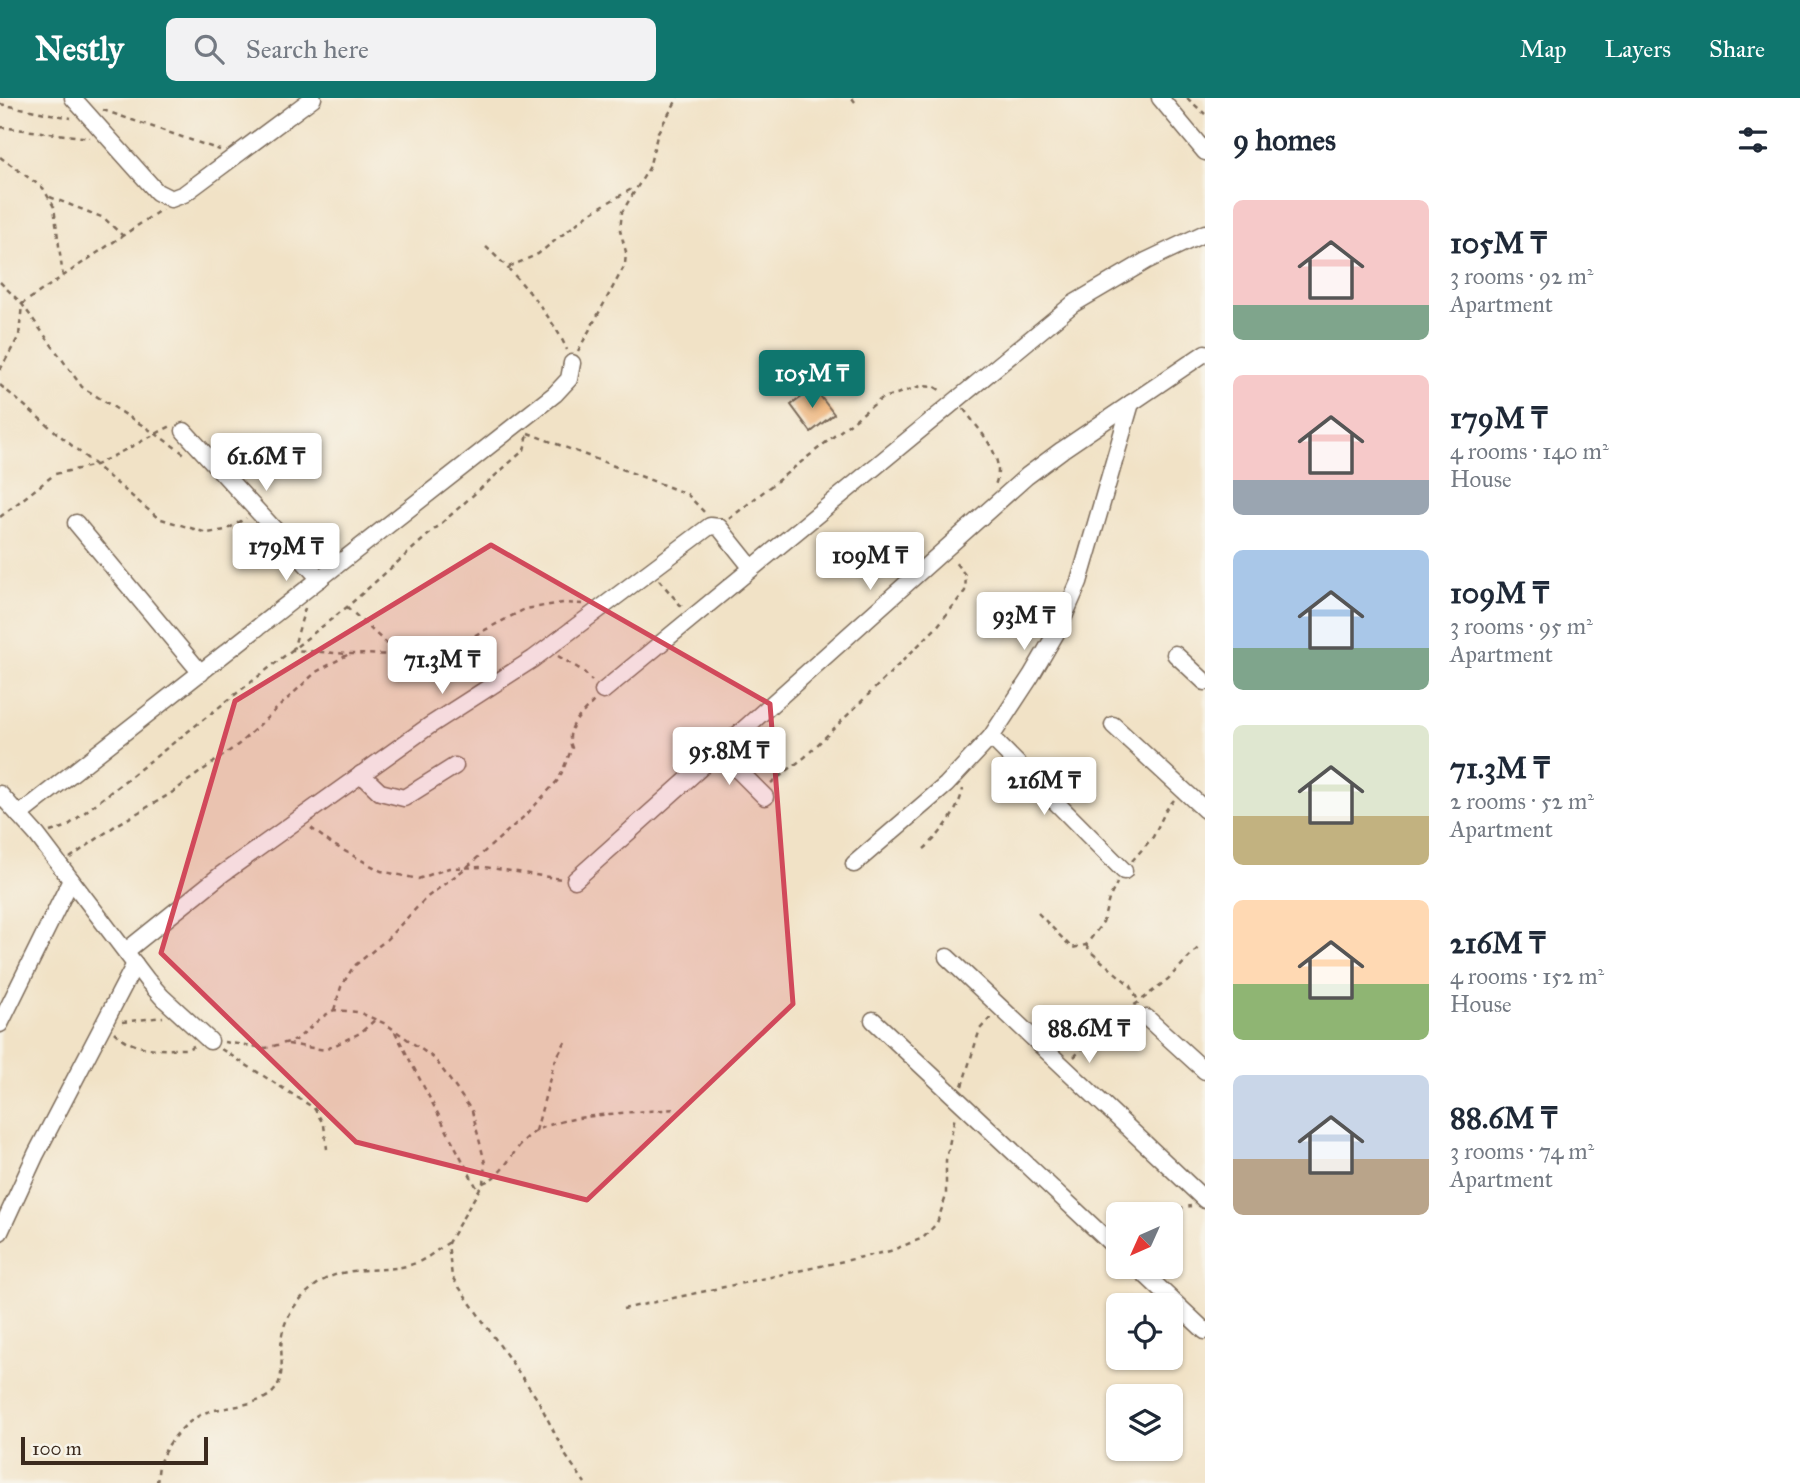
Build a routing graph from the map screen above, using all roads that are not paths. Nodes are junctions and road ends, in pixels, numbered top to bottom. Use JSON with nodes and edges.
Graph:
{"nodes":[{"id":1,"x":313,"y":98,"type":"edge"},
{"id":2,"x":1160,"y":98,"type":"edge"},
{"id":3,"x":79,"y":104,"type":"edge"},
{"id":4,"x":1205,"y":152,"type":"edge"},
{"id":5,"x":1205,"y":233,"type":"edge"},
{"id":6,"x":1205,"y":353,"type":"edge"},
{"id":7,"x":572,"y":363,"type":"road end"},
{"id":8,"x":1131,"y":403,"type":"junction"},
{"id":9,"x":184,"y":431,"type":"road end"},
{"id":10,"x":76,"y":523,"type":"dead end"},
{"id":11,"x":751,"y":567,"type":"junction"},
{"id":12,"x":316,"y":583,"type":"junction"},
{"id":13,"x":1175,"y":654,"type":"dead end"},
{"id":14,"x":201,"y":673,"type":"junction"},
{"id":15,"x":1205,"y":682,"type":"edge"},
{"id":16,"x":603,"y":691,"type":"road end"},
{"id":17,"x":1113,"y":725,"type":"dead end"},
{"id":18,"x":990,"y":737,"type":"junction"},
{"id":19,"x":719,"y":751,"type":"junction"},
{"id":20,"x":455,"y":766,"type":"dead end"},
{"id":21,"x":362,"y":775,"type":"junction"},
{"id":22,"x":0,"y":794,"type":"edge"},
{"id":23,"x":762,"y":794,"type":"road end"},
{"id":24,"x":1205,"y":810,"type":"edge"},
{"id":25,"x":19,"y":815,"type":"junction"},
{"id":26,"x":854,"y":864,"type":"dead end"},
{"id":27,"x":1124,"y":870,"type":"road end"},
{"id":28,"x":71,"y":880,"type":"junction"},
{"id":29,"x":575,"y":880,"type":"road end"},
{"id":30,"x":131,"y":957,"type":"junction"},
{"id":31,"x":947,"y":957,"type":"dead end"},
{"id":32,"x":1147,"y":1018,"type":"road end"},
{"id":33,"x":873,"y":1020,"type":"dead end"},
{"id":34,"x":0,"y":1024,"type":"edge"},
{"id":35,"x":210,"y":1041,"type":"road end"},
{"id":36,"x":1205,"y":1071,"type":"edge"},
{"id":37,"x":1200,"y":1203,"type":"edge"},
{"id":38,"x":0,"y":1232,"type":"edge"},
{"id":39,"x":1106,"y":1239,"type":"edge"},
{"id":40,"x":1150,"y":1279,"type":"edge"},
{"id":41,"x":1205,"y":1331,"type":"edge"}],
"edges":[{"from":1,"to":3,"type":"street"},
{"from":2,"to":4,"type":"street"},
{"from":5,"to":11,"type":"street"},
{"from":6,"to":8,"type":"street"},
{"from":7,"to":12,"type":"street"},
{"from":8,"to":18,"type":"street"},
{"from":8,"to":19,"type":"street"},
{"from":9,"to":12,"type":"street"},
{"from":10,"to":14,"type":"street"},
{"from":11,"to":16,"type":"street"},
{"from":11,"to":21,"type":"street"},
{"from":12,"to":14,"type":"street"},
{"from":13,"to":15,"type":"street"},
{"from":14,"to":25,"type":"street"},
{"from":17,"to":24,"type":"street"},
{"from":18,"to":26,"type":"street"},
{"from":18,"to":27,"type":"street"},
{"from":19,"to":23,"type":"street"},
{"from":19,"to":29,"type":"street"},
{"from":20,"to":21,"type":"street"},
{"from":21,"to":30,"type":"street"},
{"from":22,"to":25,"type":"street"},
{"from":25,"to":28,"type":"street"},
{"from":28,"to":30,"type":"street"},
{"from":28,"to":34,"type":"street"},
{"from":30,"to":35,"type":"street"},
{"from":30,"to":38,"type":"street"},
{"from":31,"to":37,"type":"street"},
{"from":32,"to":36,"type":"street"},
{"from":33,"to":39,"type":"street"},
{"from":40,"to":41,"type":"street"}]}
